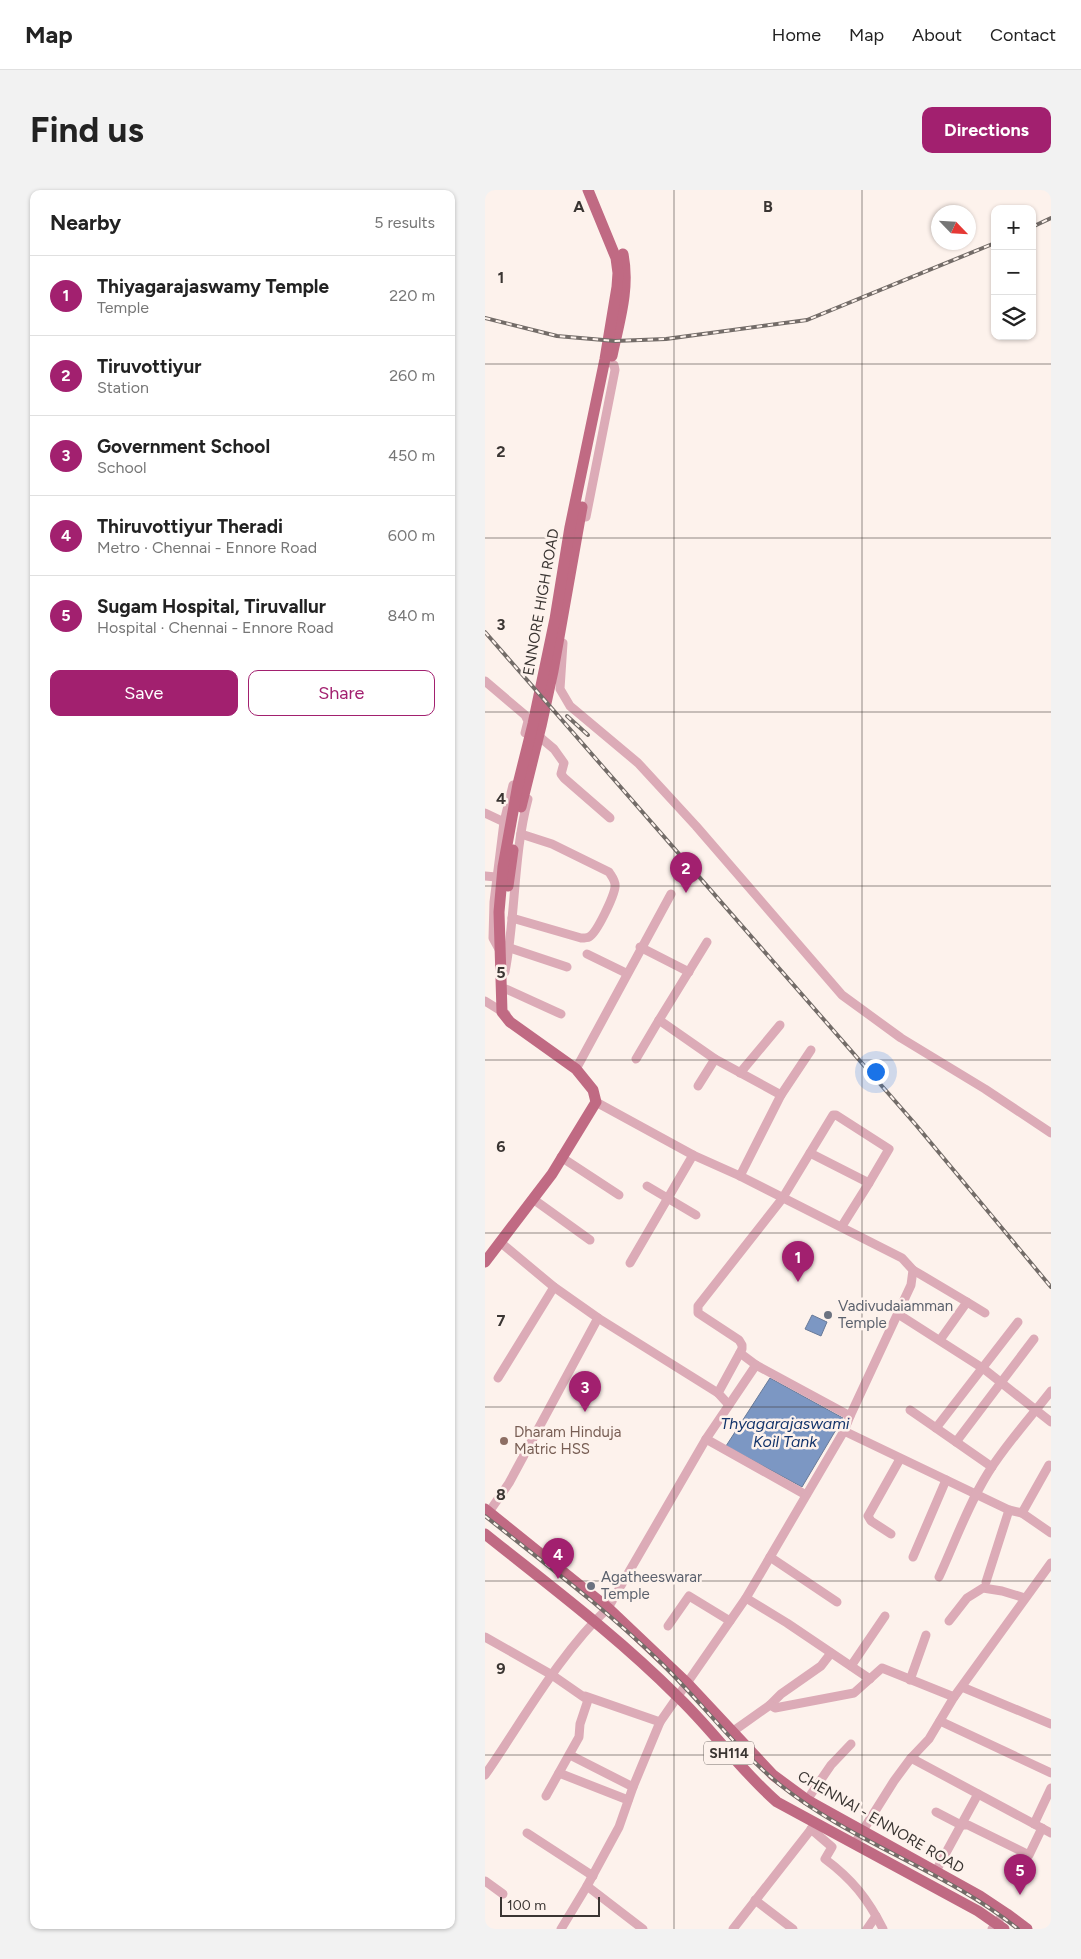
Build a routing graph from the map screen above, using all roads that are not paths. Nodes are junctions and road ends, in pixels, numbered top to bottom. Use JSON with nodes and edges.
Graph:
{"nodes":[{"id":1,"x":588,"y":190,"type":"edge"},
{"id":2,"x":595,"y":190,"type":"edge"},
{"id":3,"x":608,"y":361,"type":"junction"},
{"id":4,"x":485,"y":681,"type":"edge"},
{"id":5,"x":527,"y":726,"type":"junction"},
{"id":6,"x":516,"y":776,"type":"junction"},
{"id":7,"x":485,"y":813,"type":"edge"},
{"id":8,"x":610,"y":818,"type":"dead end"},
{"id":9,"x":504,"y":822,"type":"junction"},
{"id":10,"x":521,"y":834,"type":"junction"},
{"id":11,"x":485,"y":876,"type":"edge"},
{"id":12,"x":496,"y":877,"type":"junction"},
{"id":13,"x":671,"y":894,"type":"dead end"},
{"id":14,"x":505,"y":915,"type":"junction"},
{"id":15,"x":707,"y":942,"type":"dead end"},
{"id":16,"x":640,"y":947,"type":"junction"},
{"id":17,"x":504,"y":949,"type":"junction"},
{"id":18,"x":587,"y":954,"type":"dead end"},
{"id":19,"x":567,"y":967,"type":"dead end"},
{"id":20,"x":505,"y":972,"type":"junction"},
{"id":21,"x":689,"y":972,"type":"junction"},
{"id":22,"x":626,"y":973,"type":"junction"},
{"id":23,"x":506,"y":989,"type":"junction"},
{"id":24,"x":485,"y":1001,"type":"edge"},
{"id":25,"x":561,"y":1014,"type":"dead end"},
{"id":26,"x":507,"y":1017,"type":"junction"},
{"id":27,"x":659,"y":1020,"type":"junction"},
{"id":28,"x":780,"y":1025,"type":"dead end"},
{"id":29,"x":811,"y":1050,"type":"dead end"},
{"id":30,"x":715,"y":1058,"type":"junction"},
{"id":31,"x":636,"y":1059,"type":"dead end"},
{"id":32,"x":575,"y":1069,"type":"junction"},
{"id":33,"x":740,"y":1073,"type":"junction"},
{"id":34,"x":698,"y":1086,"type":"dead end"},
{"id":35,"x":781,"y":1095,"type":"junction"},
{"id":36,"x":596,"y":1102,"type":"junction"},
{"id":37,"x":1051,"y":1133,"type":"edge"},
{"id":38,"x":810,"y":1153,"type":"junction"},
{"id":39,"x":693,"y":1155,"type":"junction"},
{"id":40,"x":561,"y":1158,"type":"junction"},
{"id":41,"x":740,"y":1176,"type":"junction"},
{"id":42,"x":869,"y":1183,"type":"junction"},
{"id":43,"x":647,"y":1186,"type":"dead end"},
{"id":44,"x":619,"y":1195,"type":"dead end"},
{"id":45,"x":668,"y":1198,"type":"junction"},
{"id":46,"x":782,"y":1199,"type":"junction"},
{"id":47,"x":533,"y":1200,"type":"junction"},
{"id":48,"x":696,"y":1215,"type":"dead end"},
{"id":49,"x":842,"y":1226,"type":"junction"},
{"id":50,"x":591,"y":1240,"type":"dead end"},
{"id":51,"x":500,"y":1242,"type":"junction"},
{"id":52,"x":485,"y":1262,"type":"edge"},
{"id":53,"x":630,"y":1263,"type":"dead end"},
{"id":54,"x":913,"y":1270,"type":"junction"},
{"id":55,"x":554,"y":1287,"type":"junction"},
{"id":56,"x":967,"y":1302,"type":"junction"},
{"id":57,"x":985,"y":1313,"type":"dead end"},
{"id":58,"x":898,"y":1314,"type":"junction"},
{"id":59,"x":598,"y":1318,"type":"junction"},
{"id":60,"x":1019,"y":1322,"type":"dead end"},
{"id":61,"x":1034,"y":1338,"type":"dead end"},
{"id":62,"x":940,"y":1340,"type":"junction"},
{"id":63,"x":740,"y":1353,"type":"junction"},
{"id":64,"x":756,"y":1365,"type":"junction"},
{"id":65,"x":984,"y":1368,"type":"junction"},
{"id":66,"x":498,"y":1378,"type":"dead end"},
{"id":67,"x":1001,"y":1383,"type":"junction"},
{"id":68,"x":1051,"y":1391,"type":"edge"},
{"id":69,"x":718,"y":1393,"type":"junction"},
{"id":70,"x":729,"y":1404,"type":"junction"},
{"id":71,"x":910,"y":1410,"type":"dead end"},
{"id":72,"x":1035,"y":1411,"type":"junction"},
{"id":73,"x":849,"y":1416,"type":"junction"},
{"id":74,"x":1051,"y":1422,"type":"edge"},
{"id":75,"x":936,"y":1428,"type":"junction"},
{"id":76,"x":844,"y":1431,"type":"junction"},
{"id":77,"x":706,"y":1439,"type":"junction"},
{"id":78,"x":956,"y":1442,"type":"junction"},
{"id":79,"x":900,"y":1459,"type":"junction"},
{"id":80,"x":1049,"y":1465,"type":"dead end"},
{"id":81,"x":992,"y":1467,"type":"junction"},
{"id":82,"x":946,"y":1480,"type":"junction"},
{"id":83,"x":976,"y":1494,"type":"junction"},
{"id":84,"x":806,"y":1495,"type":"junction"},
{"id":85,"x":1009,"y":1510,"type":"junction"},
{"id":86,"x":487,"y":1511,"type":"edge"},
{"id":87,"x":1021,"y":1513,"type":"junction"},
{"id":88,"x":1051,"y":1533,"type":"edge"},
{"id":89,"x":485,"y":1534,"type":"edge"},
{"id":90,"x":891,"y":1534,"type":"dead end"},
{"id":91,"x":770,"y":1557,"type":"junction"},
{"id":92,"x":913,"y":1557,"type":"dead end"},
{"id":93,"x":1051,"y":1563,"type":"edge"},
{"id":94,"x":939,"y":1577,"type":"dead end"},
{"id":95,"x":986,"y":1582,"type":"dead end"},
{"id":96,"x":746,"y":1598,"type":"junction"},
{"id":97,"x":1025,"y":1598,"type":"junction"},
{"id":98,"x":837,"y":1602,"type":"dead end"},
{"id":99,"x":608,"y":1608,"type":"junction"},
{"id":100,"x":885,"y":1616,"type":"dead end"},
{"id":101,"x":595,"y":1621,"type":"junction"},
{"id":102,"x":730,"y":1621,"type":"junction"},
{"id":103,"x":949,"y":1621,"type":"dead end"},
{"id":104,"x":668,"y":1626,"type":"dead end"},
{"id":105,"x":927,"y":1635,"type":"dead end"},
{"id":106,"x":485,"y":1637,"type":"edge"},
{"id":107,"x":831,"y":1653,"type":"junction"},
{"id":108,"x":851,"y":1666,"type":"junction"},
{"id":109,"x":552,"y":1675,"type":"junction"},
{"id":110,"x":870,"y":1679,"type":"junction"},
{"id":111,"x":910,"y":1680,"type":"junction"},
{"id":112,"x":687,"y":1683,"type":"junction"},
{"id":113,"x":962,"y":1687,"type":"junction"},
{"id":114,"x":677,"y":1695,"type":"junction"},
{"id":115,"x":585,"y":1696,"type":"junction"},
{"id":116,"x":954,"y":1697,"type":"junction"},
{"id":117,"x":770,"y":1705,"type":"junction"},
{"id":118,"x":940,"y":1721,"type":"junction"},
{"id":119,"x":661,"y":1722,"type":"junction"},
{"id":120,"x":1051,"y":1724,"type":"edge"},
{"id":121,"x":732,"y":1732,"type":"junction"},
{"id":122,"x":851,"y":1744,"type":"dead end"},
{"id":123,"x":570,"y":1755,"type":"junction"},
{"id":124,"x":911,"y":1758,"type":"junction"},
{"id":125,"x":559,"y":1773,"type":"junction"},
{"id":126,"x":1051,"y":1773,"type":"edge"},
{"id":127,"x":485,"y":1774,"type":"edge"},
{"id":128,"x":633,"y":1787,"type":"junction"},
{"id":129,"x":1051,"y":1788,"type":"edge"},
{"id":130,"x":978,"y":1794,"type":"junction"},
{"id":131,"x":546,"y":1796,"type":"dead end"},
{"id":132,"x":628,"y":1800,"type":"junction"},
{"id":133,"x":807,"y":1800,"type":"junction"},
{"id":134,"x":936,"y":1812,"type":"dead end"},
{"id":135,"x":961,"y":1825,"type":"junction"},
{"id":136,"x":814,"y":1826,"type":"junction"},
{"id":137,"x":1038,"y":1826,"type":"junction"},
{"id":138,"x":863,"y":1831,"type":"junction"},
{"id":139,"x":527,"y":1833,"type":"dead end"},
{"id":140,"x":1051,"y":1833,"type":"edge"},
{"id":141,"x":855,"y":1843,"type":"junction"},
{"id":142,"x":936,"y":1871,"type":"junction"},
{"id":143,"x":593,"y":1876,"type":"junction"},
{"id":144,"x":485,"y":1882,"type":"edge"},
{"id":145,"x":587,"y":1886,"type":"junction"},
{"id":146,"x":503,"y":1894,"type":"dead end"},
{"id":147,"x":755,"y":1900,"type":"junction"},
{"id":148,"x":1005,"y":1912,"type":"junction"},
{"id":149,"x":876,"y":1916,"type":"junction"},
{"id":150,"x":997,"y":1927,"type":"edge"},
{"id":151,"x":563,"y":1928,"type":"edge"},
{"id":152,"x":643,"y":1929,"type":"edge"},
{"id":153,"x":733,"y":1929,"type":"edge"},
{"id":154,"x":793,"y":1929,"type":"edge"},
{"id":155,"x":867,"y":1929,"type":"edge"},
{"id":156,"x":883,"y":1929,"type":"edge"},
{"id":157,"x":1027,"y":1929,"type":"edge"}],
"edges":[{"from":1,"to":3,"type":"main road","name":"ENNORE HIGH ROAD"},
{"from":2,"to":3,"type":"main road","name":"ENNORE HIGH ROAD"},
{"from":3,"to":14,"type":"main road","name":"ENNORE HIGH ROAD"},
{"from":3,"to":37,"type":"street"},
{"from":4,"to":5,"type":"street"},
{"from":5,"to":6,"type":"street"},
{"from":5,"to":8,"type":"street"},
{"from":6,"to":9,"type":"street"},
{"from":6,"to":10,"type":"street"},
{"from":7,"to":9,"type":"street"},
{"from":9,"to":12,"type":"street"},
{"from":10,"to":14,"type":"street"},
{"from":10,"to":14,"type":"street"},
{"from":11,"to":12,"type":"street"},
{"from":12,"to":17,"type":"street"},
{"from":13,"to":16,"type":"street"},
{"from":14,"to":17,"type":"main road","name":"ENNORE HIGH ROAD"},
{"from":14,"to":20,"type":"main road","name":"ENNORE HIGH ROAD"},
{"from":15,"to":21,"type":"street"},
{"from":16,"to":21,"type":"street"},
{"from":16,"to":22,"type":"street"},
{"from":17,"to":19,"type":"street"},
{"from":17,"to":20,"type":"street"},
{"from":17,"to":26,"type":"main road","name":"ENNORE HIGH ROAD"},
{"from":18,"to":22,"type":"street"},
{"from":20,"to":23,"type":"main road","name":"ENNORE HIGH ROAD"},
{"from":21,"to":27,"type":"street"},
{"from":22,"to":32,"type":"street"},
{"from":23,"to":25,"type":"street"},
{"from":23,"to":26,"type":"main road","name":"ENNORE HIGH ROAD"},
{"from":24,"to":26,"type":"street"},
{"from":26,"to":32,"type":"main road"},
{"from":27,"to":30,"type":"street"},
{"from":27,"to":31,"type":"street"},
{"from":28,"to":33,"type":"street"},
{"from":29,"to":35,"type":"street"},
{"from":30,"to":33,"type":"street"},
{"from":30,"to":34,"type":"street"},
{"from":32,"to":36,"type":"main road"},
{"from":33,"to":35,"type":"street"},
{"from":35,"to":41,"type":"street"},
{"from":36,"to":39,"type":"street"},
{"from":36,"to":40,"type":"main road"},
{"from":38,"to":42,"type":"street"},
{"from":38,"to":42,"type":"street"},
{"from":38,"to":46,"type":"street"},
{"from":39,"to":41,"type":"street"},
{"from":39,"to":45,"type":"street"},
{"from":40,"to":44,"type":"street"},
{"from":40,"to":47,"type":"main road"},
{"from":41,"to":46,"type":"street"},
{"from":42,"to":49,"type":"street"},
{"from":43,"to":45,"type":"street"},
{"from":45,"to":48,"type":"street"},
{"from":45,"to":53,"type":"street"},
{"from":46,"to":49,"type":"street"},
{"from":46,"to":63,"type":"street"},
{"from":47,"to":50,"type":"street"},
{"from":47,"to":51,"type":"main road"},
{"from":49,"to":54,"type":"street"},
{"from":51,"to":52,"type":"main road"},
{"from":51,"to":55,"type":"street"},
{"from":54,"to":56,"type":"street"},
{"from":54,"to":58,"type":"street"},
{"from":55,"to":59,"type":"street"},
{"from":55,"to":66,"type":"street"},
{"from":56,"to":57,"type":"street"},
{"from":56,"to":62,"type":"street"},
{"from":58,"to":62,"type":"street"},
{"from":58,"to":73,"type":"street"},
{"from":59,"to":69,"type":"street"},
{"from":59,"to":86,"type":"street"},
{"from":60,"to":65,"type":"street"},
{"from":61,"to":67,"type":"street"},
{"from":62,"to":65,"type":"street"},
{"from":63,"to":64,"type":"street"},
{"from":63,"to":69,"type":"street"},
{"from":64,"to":70,"type":"street"},
{"from":64,"to":73,"type":"street"},
{"from":65,"to":67,"type":"street"},
{"from":65,"to":75,"type":"street"},
{"from":67,"to":72,"type":"street"},
{"from":67,"to":78,"type":"street"},
{"from":68,"to":72,"type":"street"},
{"from":69,"to":70,"type":"street"},
{"from":70,"to":77,"type":"street"},
{"from":71,"to":75,"type":"street"},
{"from":72,"to":74,"type":"street"},
{"from":72,"to":81,"type":"street"},
{"from":73,"to":76,"type":"street"},
{"from":75,"to":78,"type":"street"},
{"from":76,"to":79,"type":"street"},
{"from":76,"to":84,"type":"street"},
{"from":77,"to":84,"type":"street"},
{"from":77,"to":99,"type":"street"},
{"from":78,"to":81,"type":"street"},
{"from":79,"to":82,"type":"street"},
{"from":79,"to":90,"type":"street"},
{"from":80,"to":87,"type":"street"},
{"from":81,"to":83,"type":"street"},
{"from":82,"to":83,"type":"street"},
{"from":82,"to":92,"type":"street"},
{"from":83,"to":85,"type":"street"},
{"from":83,"to":94,"type":"street"},
{"from":84,"to":91,"type":"street"},
{"from":85,"to":87,"type":"street"},
{"from":85,"to":95,"type":"street"},
{"from":86,"to":99,"type":"main road","name":"CHENNAI - ENNORE ROAD","number":"SH114"},
{"from":87,"to":88,"type":"street"},
{"from":89,"to":101,"type":"main road","name":"CHENNAI - ENNORE ROAD","number":"SH114"},
{"from":91,"to":96,"type":"street"},
{"from":91,"to":98,"type":"street"},
{"from":93,"to":97,"type":"street"},
{"from":96,"to":102,"type":"street"},
{"from":96,"to":107,"type":"street"},
{"from":97,"to":103,"type":"street"},
{"from":97,"to":113,"type":"street"},
{"from":99,"to":101,"type":"street"},
{"from":99,"to":112,"type":"main road","name":"CHENNAI - ENNORE ROAD","number":"SH114"},
{"from":100,"to":108,"type":"street"},
{"from":101,"to":109,"type":"street"},
{"from":101,"to":114,"type":"main road","name":"CHENNAI - ENNORE ROAD","number":"SH114"},
{"from":102,"to":104,"type":"street"},
{"from":102,"to":112,"type":"street"},
{"from":105,"to":111,"type":"street"},
{"from":106,"to":109,"type":"street"},
{"from":107,"to":108,"type":"street"},
{"from":107,"to":117,"type":"street"},
{"from":108,"to":110,"type":"street"},
{"from":109,"to":115,"type":"street"},
{"from":109,"to":127,"type":"street"},
{"from":110,"to":111,"type":"street"},
{"from":110,"to":117,"type":"street"},
{"from":111,"to":116,"type":"street"},
{"from":112,"to":114,"type":"street"},
{"from":112,"to":121,"type":"main road","name":"CHENNAI - ENNORE ROAD","number":"SH114"},
{"from":113,"to":116,"type":"street"},
{"from":113,"to":120,"type":"street"},
{"from":114,"to":119,"type":"street"},
{"from":114,"to":136,"type":"main road","name":"CHENNAI - ENNORE ROAD","number":"SH114"},
{"from":115,"to":119,"type":"street"},
{"from":115,"to":123,"type":"street"},
{"from":116,"to":118,"type":"street"},
{"from":117,"to":121,"type":"street"},
{"from":118,"to":124,"type":"street"},
{"from":118,"to":126,"type":"street"},
{"from":119,"to":128,"type":"street"},
{"from":121,"to":133,"type":"main road","name":"CHENNAI - ENNORE ROAD","number":"SH114"},
{"from":122,"to":133,"type":"street"},
{"from":123,"to":125,"type":"street"},
{"from":123,"to":128,"type":"street"},
{"from":124,"to":130,"type":"street"},
{"from":124,"to":138,"type":"street"},
{"from":125,"to":131,"type":"street"},
{"from":125,"to":132,"type":"street"},
{"from":128,"to":132,"type":"street"},
{"from":129,"to":137,"type":"street"},
{"from":130,"to":135,"type":"street"},
{"from":130,"to":137,"type":"street"},
{"from":132,"to":143,"type":"street"},
{"from":133,"to":138,"type":"main road","name":"CHENNAI - ENNORE ROAD","number":"SH114"},
{"from":134,"to":135,"type":"street"},
{"from":135,"to":137,"type":"street"},
{"from":135,"to":142,"type":"street"},
{"from":136,"to":141,"type":"main road","name":"CHENNAI - ENNORE ROAD","number":"SH114"},
{"from":136,"to":147,"type":"street"},
{"from":136,"to":149,"type":"street"},
{"from":137,"to":140,"type":"street"},
{"from":138,"to":141,"type":"street"},
{"from":138,"to":142,"type":"main road","name":"CHENNAI - ENNORE ROAD","number":"SH114"},
{"from":139,"to":143,"type":"street"},
{"from":141,"to":150,"type":"main road","name":"CHENNAI - ENNORE ROAD","number":"SH114"},
{"from":142,"to":148,"type":"main road","name":"CHENNAI - ENNORE ROAD","number":"SH114"},
{"from":143,"to":145,"type":"street"},
{"from":144,"to":146,"type":"street"},
{"from":145,"to":151,"type":"street"},
{"from":145,"to":152,"type":"street"},
{"from":147,"to":153,"type":"street"},
{"from":147,"to":154,"type":"street"},
{"from":148,"to":150,"type":"street"},
{"from":148,"to":157,"type":"main road","name":"CHENNAI - ENNORE ROAD","number":"SH114"},
{"from":149,"to":155,"type":"street"},
{"from":149,"to":156,"type":"street"}]}
